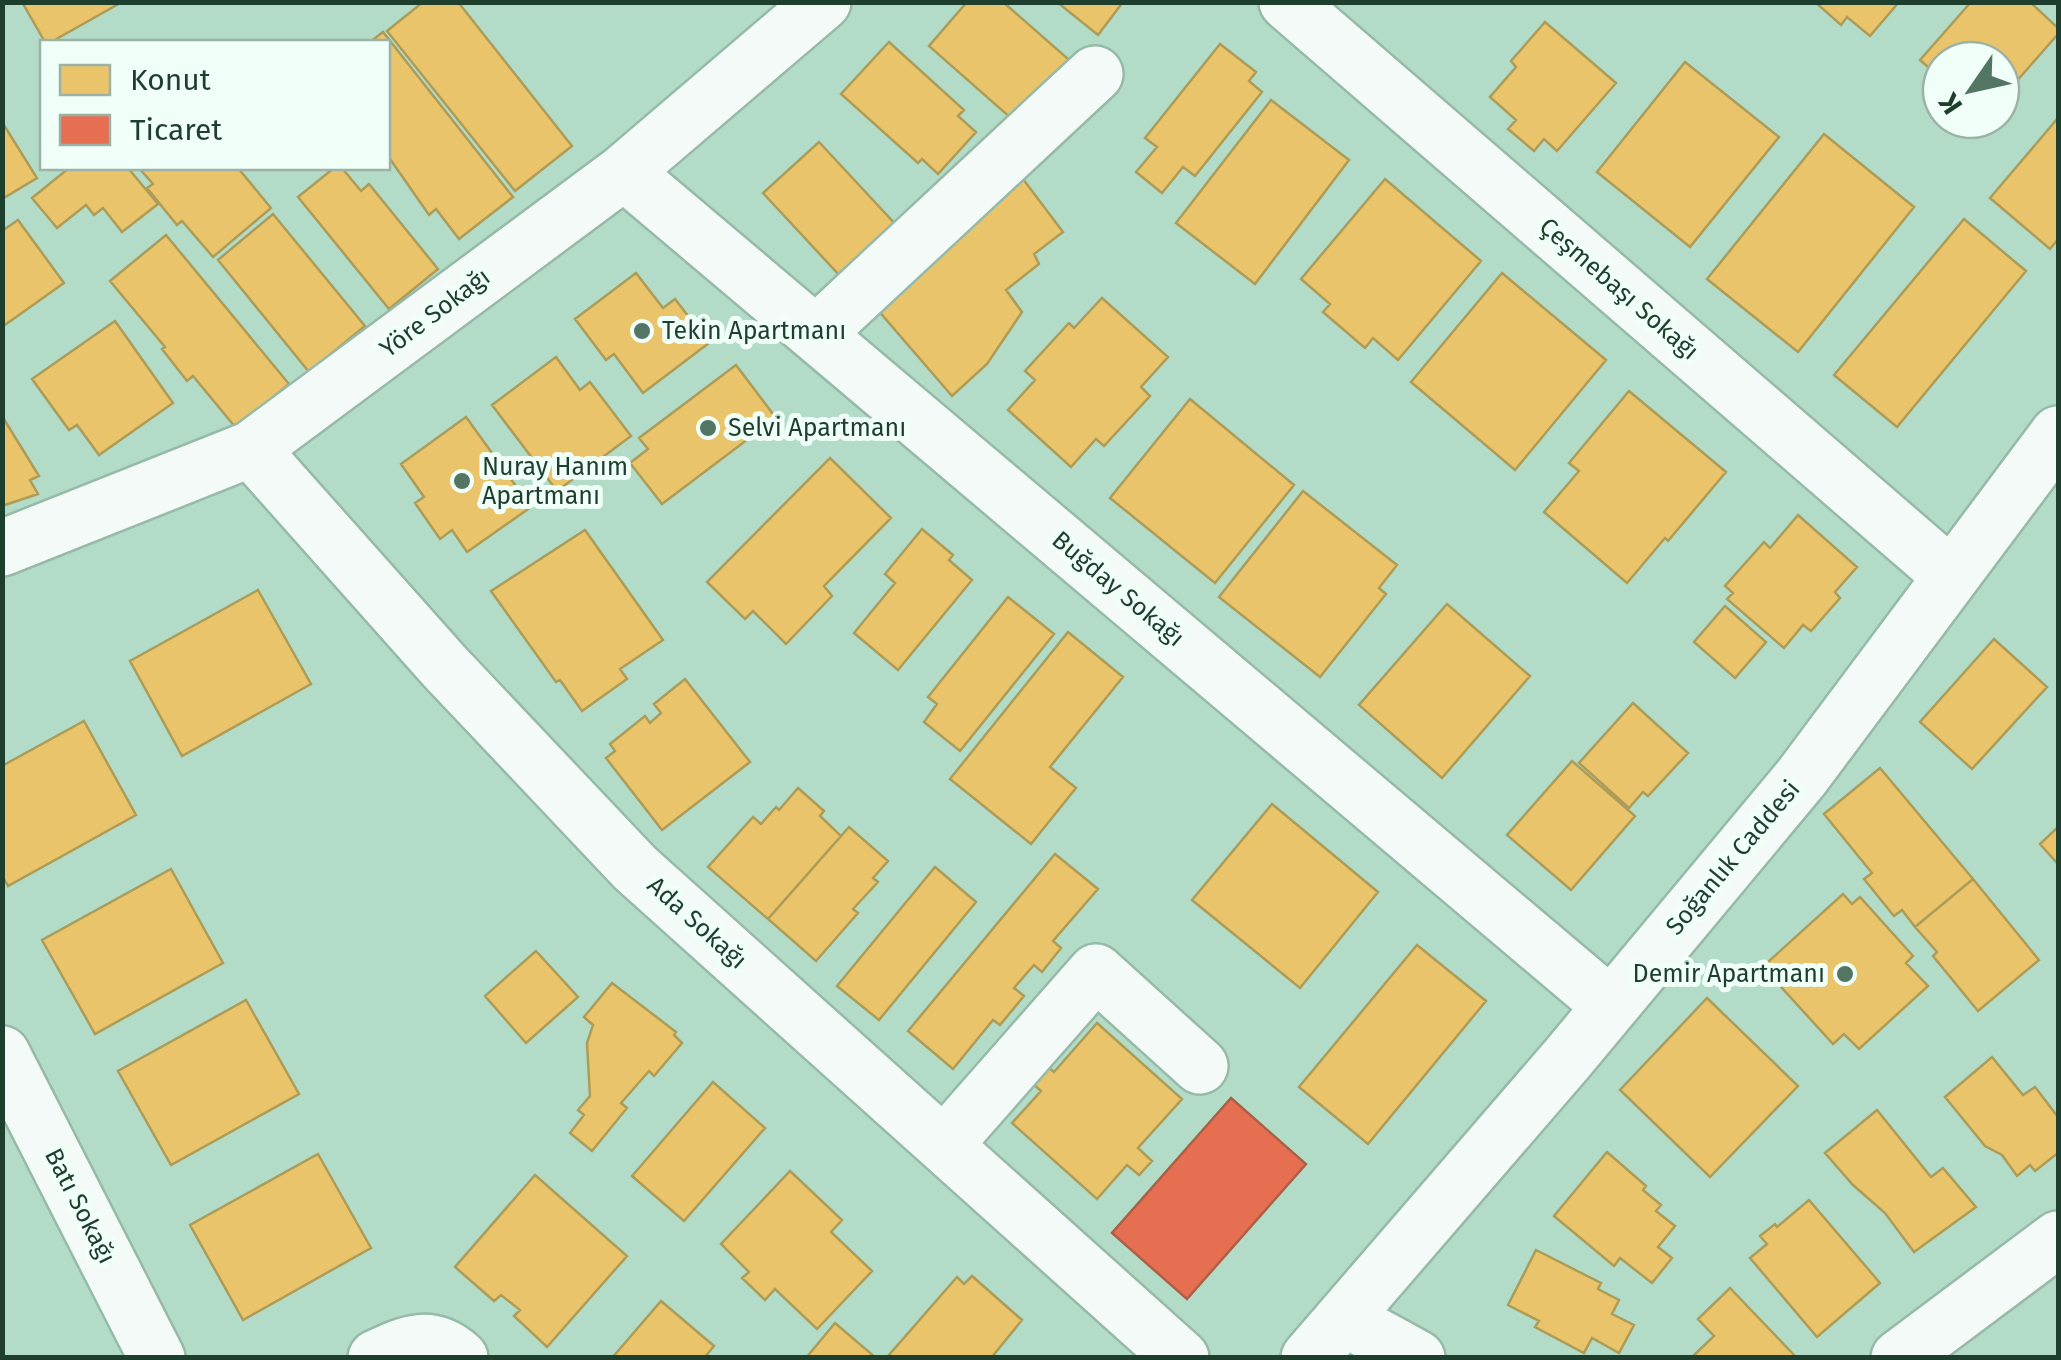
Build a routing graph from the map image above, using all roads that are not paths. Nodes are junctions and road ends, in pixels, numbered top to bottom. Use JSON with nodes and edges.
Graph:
{"nodes":[{"id":1,"x":823,"y":2,"type":"edge"},
{"id":2,"x":1287,"y":2,"type":"edge"},
{"id":3,"x":1095,"y":74,"type":"dead end"},
{"id":4,"x":624,"y":172,"type":"junction"},
{"id":5,"x":816,"y":334,"type":"junction"},
{"id":6,"x":2058,"y":434,"type":"edge"},
{"id":7,"x":252,"y":449,"type":"junction"},
{"id":8,"x":2,"y":548,"type":"edge"},
{"id":9,"x":1951,"y":576,"type":"junction"},
{"id":10,"x":1611,"y":1006,"type":"junction"},
{"id":11,"x":2,"y":1054,"type":"edge"},
{"id":12,"x":1200,"y":1066,"type":"dead end"},
{"id":13,"x":944,"y":1145,"type":"junction"},
{"id":14,"x":2058,"y":1239,"type":"edge"},
{"id":15,"x":1326,"y":1338,"type":"edge"},
{"id":16,"x":157,"y":1358,"type":"edge"},
{"id":17,"x":376,"y":1358,"type":"edge"},
{"id":18,"x":460,"y":1358,"type":"edge"},
{"id":19,"x":1181,"y":1358,"type":"edge"},
{"id":20,"x":1417,"y":1358,"type":"edge"},
{"id":21,"x":1899,"y":1358,"type":"edge"}],
"edges":[{"from":1,"to":4,"type":"street","name":"Yöre Sokağı"},
{"from":2,"to":9,"type":"street","name":"Çeşmebaşı Sokağı"},
{"from":3,"to":5,"type":"street"},
{"from":4,"to":5,"type":"street","name":"Buğday Sokağı"},
{"from":4,"to":7,"type":"street","name":"Yöre Sokağı"},
{"from":5,"to":10,"type":"street","name":"Buğday Sokağı"},
{"from":6,"to":9,"type":"street","name":"Soğanlık Caddesi"},
{"from":7,"to":8,"type":"street","name":"Yöre Sokağı"},
{"from":7,"to":13,"type":"street","name":"Ada Sokağı"},
{"from":9,"to":10,"type":"street","name":"Soğanlık Caddesi"},
{"from":10,"to":15,"type":"street","name":"Soğanlık Caddesi"},
{"from":11,"to":16,"type":"street","name":"Batı Sokağı"},
{"from":12,"to":13,"type":"street"},
{"from":13,"to":19,"type":"street","name":"Ada Sokağı"},
{"from":14,"to":21,"type":"street"},
{"from":15,"to":20,"type":"street"},
{"from":17,"to":18,"type":"street"}]}
